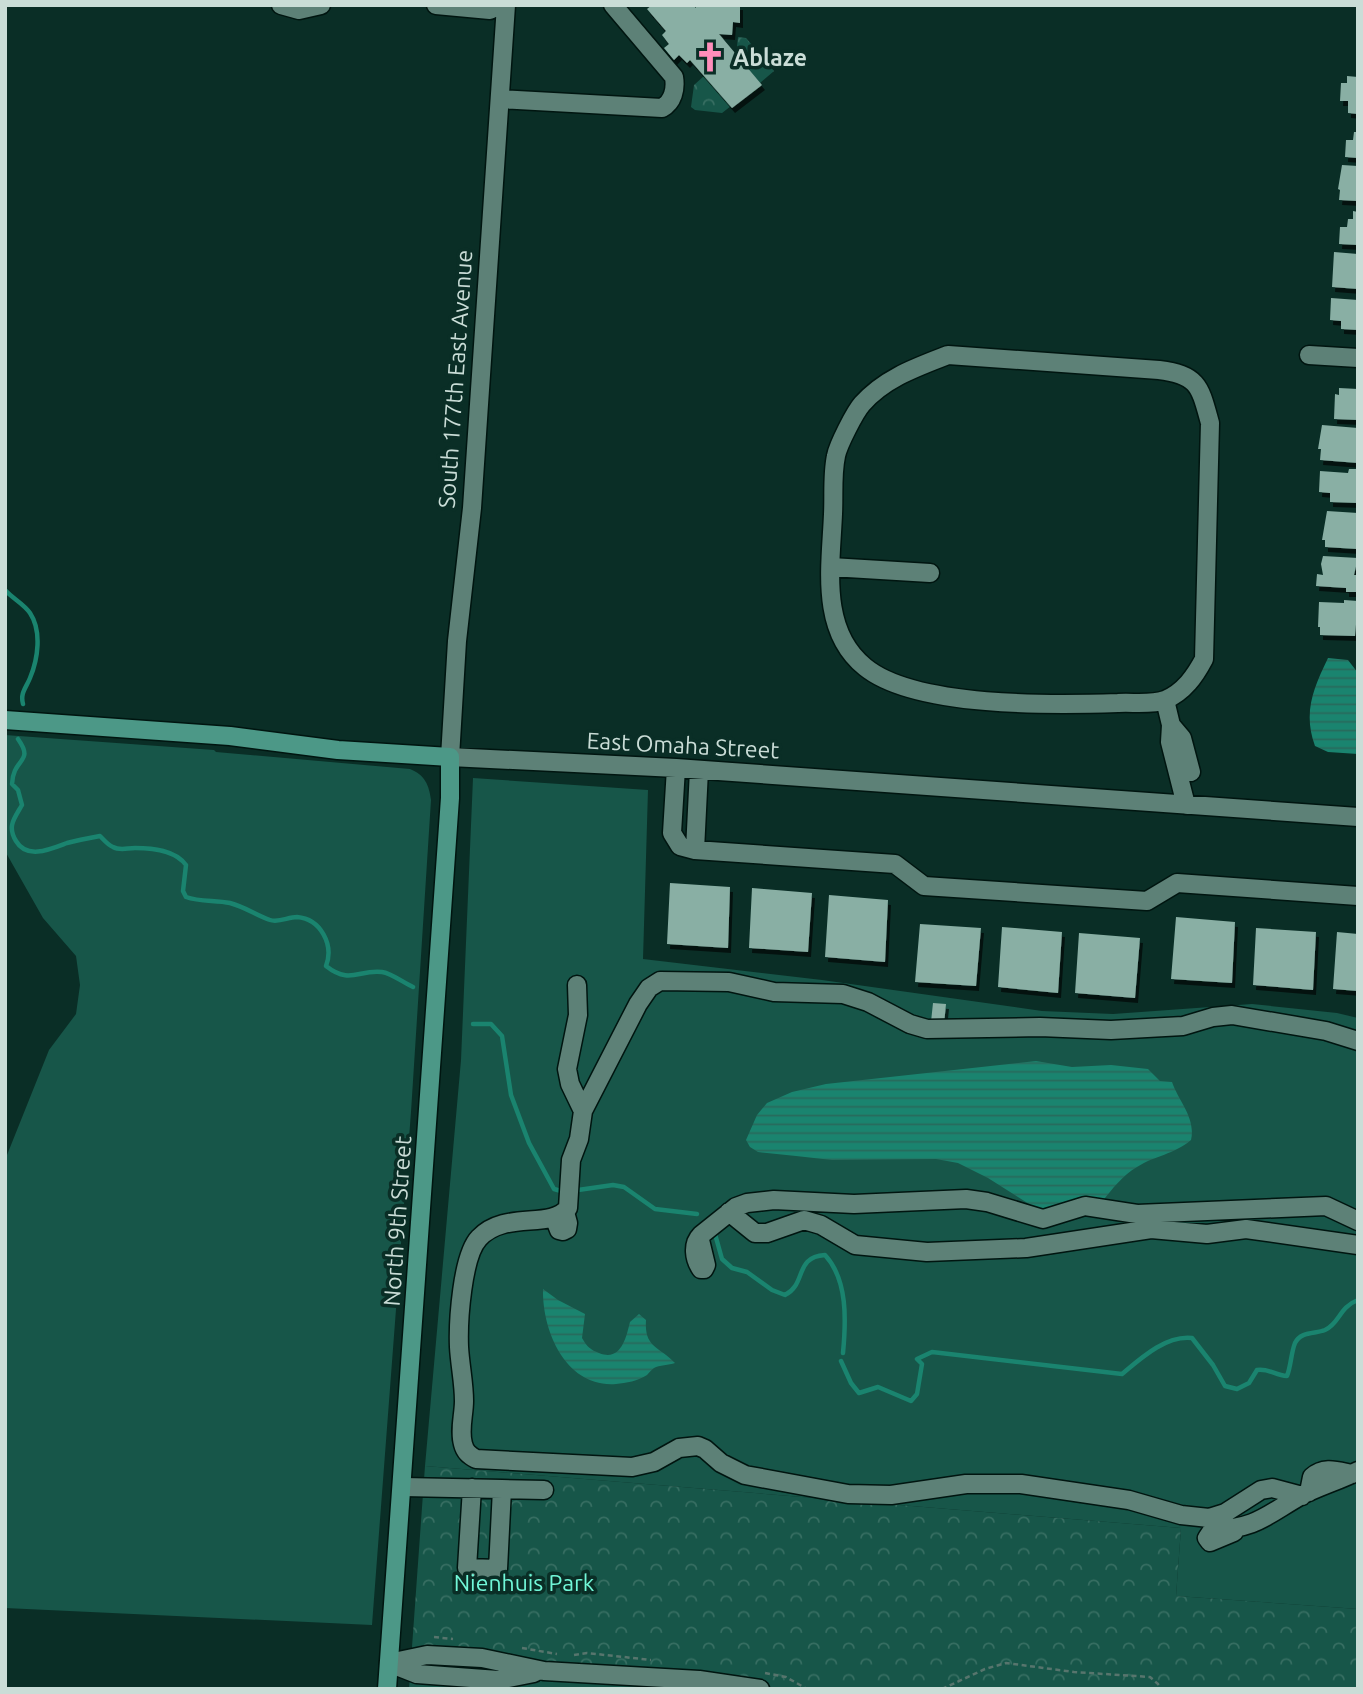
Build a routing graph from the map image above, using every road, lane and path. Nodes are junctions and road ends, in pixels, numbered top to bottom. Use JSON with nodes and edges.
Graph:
{"nodes":[{"id":1,"x":281,"y":5,"type":"edge"},
{"id":2,"x":321,"y":5,"type":"edge"},
{"id":3,"x":499,"y":5,"type":"edge"},
{"id":4,"x":506,"y":5,"type":"edge"},
{"id":5,"x":613,"y":5,"type":"edge"},
{"id":6,"x":447,"y":6,"type":"edge"},
{"id":7,"x":500,"y":99,"type":"junction"},
{"id":8,"x":1309,"y":355,"type":"dead end"},
{"id":9,"x":1358,"y":359,"type":"edge"},
{"id":10,"x":831,"y":567,"type":"junction"},
{"id":11,"x":930,"y":573,"type":"dead end"},
{"id":12,"x":1165,"y":700,"type":"junction"},
{"id":13,"x":5,"y":720,"type":"edge"},
{"id":14,"x":450,"y":757,"type":"junction"},
{"id":15,"x":676,"y":768,"type":"junction"},
{"id":16,"x":699,"y":770,"type":"junction"},
{"id":17,"x":674,"y":805,"type":"junction"},
{"id":18,"x":1186,"y":805,"type":"junction"},
{"id":19,"x":697,"y":806,"type":"junction"},
{"id":20,"x":1358,"y":817,"type":"edge"},
{"id":21,"x":695,"y":850,"type":"junction"},
{"id":22,"x":1358,"y":896,"type":"edge"},
{"id":23,"x":577,"y":985,"type":"dead end"},
{"id":24,"x":1358,"y":1041,"type":"edge"},
{"id":25,"x":583,"y":1111,"type":"junction"},
{"id":26,"x":729,"y":1212,"type":"junction"},
{"id":27,"x":1358,"y":1221,"type":"edge"},
{"id":28,"x":701,"y":1235,"type":"dead end"},
{"id":29,"x":1358,"y":1245,"type":"edge"},
{"id":30,"x":1355,"y":1473,"type":"edge"},
{"id":31,"x":403,"y":1487,"type":"junction"},
{"id":32,"x":472,"y":1488,"type":"junction"},
{"id":33,"x":502,"y":1489,"type":"junction"},
{"id":34,"x":544,"y":1490,"type":"dead end"},
{"id":35,"x":1305,"y":1494,"type":"junction"},
{"id":36,"x":1234,"y":1532,"type":"dead end"},
{"id":37,"x":389,"y":1663,"type":"junction"},
{"id":38,"x":387,"y":1689,"type":"edge"},
{"id":39,"x":760,"y":1689,"type":"edge"},
{"id":40,"x":942,"y":1689,"type":"edge"},
{"id":41,"x":1159,"y":1689,"type":"edge"}],
"edges":[{"from":1,"to":2,"type":"street"},
{"from":3,"to":6,"type":"street"},
{"from":4,"to":7,"type":"street","name":"South 177th East Avenue"},
{"from":5,"to":7,"type":"street"},
{"from":7,"to":14,"type":"street","name":"South 177th East Avenue"},
{"from":8,"to":9,"type":"street"},
{"from":10,"to":11,"type":"street"},
{"from":10,"to":12,"type":"street"},
{"from":10,"to":12,"type":"street"},
{"from":12,"to":18,"type":"street"},
{"from":13,"to":14,"type":"main road","name":"East Omaha Street"},
{"from":14,"to":15,"type":"street","name":"East Omaha Street"},
{"from":14,"to":31,"type":"main road","name":"North 9th Street"},
{"from":15,"to":16,"type":"street","name":"East Omaha Street"},
{"from":15,"to":17,"type":"street"},
{"from":16,"to":18,"type":"street","name":"East Omaha Street"},
{"from":16,"to":19,"type":"street"},
{"from":17,"to":19,"type":"street"},
{"from":17,"to":21,"type":"street"},
{"from":18,"to":20,"type":"street","name":"East Omaha Street"},
{"from":19,"to":21,"type":"street"},
{"from":21,"to":22,"type":"street"},
{"from":23,"to":25,"type":"street"},
{"from":24,"to":25,"type":"street"},
{"from":25,"to":35,"type":"street"},
{"from":26,"to":27,"type":"street"},
{"from":26,"to":28,"type":"street"},
{"from":26,"to":29,"type":"street"},
{"from":30,"to":35,"type":"street"},
{"from":31,"to":32,"type":"street"},
{"from":31,"to":37,"type":"main road","name":"North 9th Street"},
{"from":32,"to":33,"type":"street"},
{"from":32,"to":33,"type":"street"},
{"from":33,"to":34,"type":"street"},
{"from":35,"to":36,"type":"street"},
{"from":37,"to":38,"type":"main road","name":"North 9th Street"},
{"from":37,"to":39,"type":"street"},
{"from":40,"to":41,"type":"path"}]}
